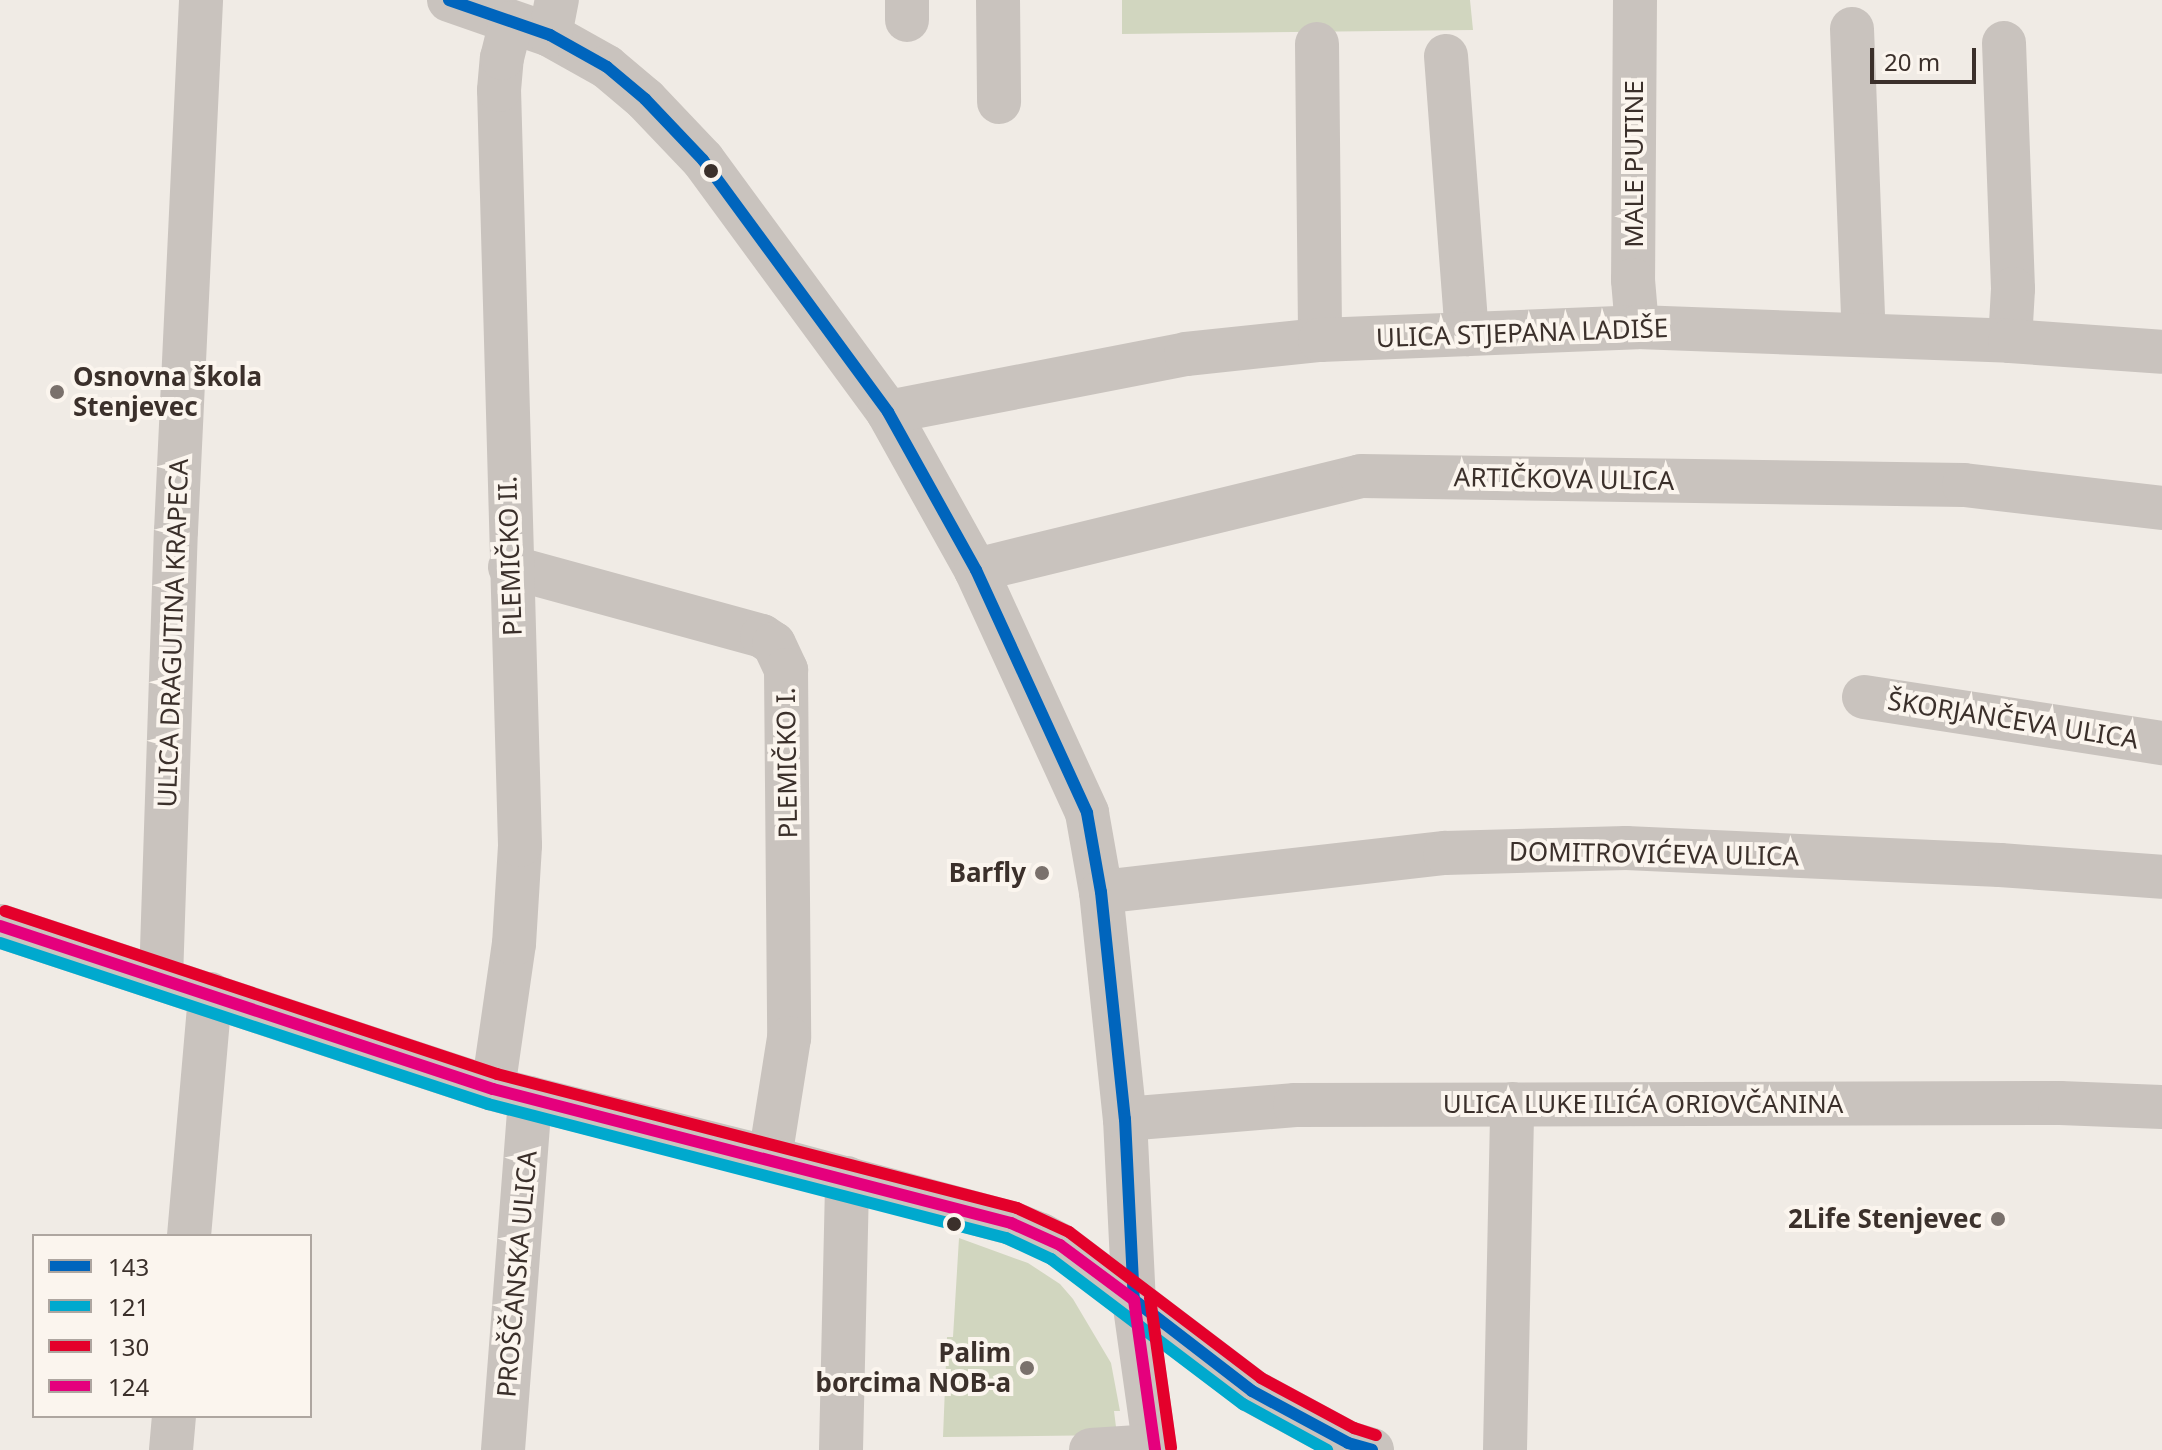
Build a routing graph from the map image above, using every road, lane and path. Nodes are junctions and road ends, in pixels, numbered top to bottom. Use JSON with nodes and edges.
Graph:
{"nodes":[{"id":1,"x":201,"y":0,"type":"edge"},
{"id":2,"x":449,"y":0,"type":"edge"},
{"id":3,"x":998,"y":0,"type":"edge"},
{"id":4,"x":1635,"y":0,"type":"edge"},
{"id":5,"x":539,"y":19,"type":"edge"},
{"id":6,"x":1852,"y":29,"type":"dead end"},
{"id":7,"x":2004,"y":43,"type":"dead end"},
{"id":8,"x":1317,"y":44,"type":"dead end"},
{"id":9,"x":1446,"y":56,"type":"dead end"},
{"id":10,"x":999,"y":102,"type":"dead end"},
{"id":11,"x":1637,"y":327,"type":"junction"},
{"id":12,"x":1467,"y":334,"type":"junction"},
{"id":13,"x":1864,"y":335,"type":"junction"},
{"id":14,"x":1320,"y":340,"type":"junction"},
{"id":15,"x":2010,"y":341,"type":"junction"},
{"id":16,"x":2162,"y":352,"type":"edge"},
{"id":17,"x":888,"y":412,"type":"junction"},
{"id":18,"x":2162,"y":508,"type":"edge"},
{"id":19,"x":510,"y":567,"type":"junction"},
{"id":20,"x":976,"y":570,"type":"junction"},
{"id":21,"x":1864,"y":697,"type":"dead end"},
{"id":22,"x":2162,"y":743,"type":"edge"},
{"id":23,"x":2162,"y":877,"type":"edge"},
{"id":24,"x":1101,"y":892,"type":"junction"},
{"id":25,"x":0,"y":926,"type":"edge"},
{"id":26,"x":161,"y":979,"type":"junction"},
{"id":27,"x":210,"y":994,"type":"junction"},
{"id":28,"x":512,"y":1093,"type":"junction"},
{"id":29,"x":1512,"y":1104,"type":"junction"},
{"id":30,"x":2162,"y":1107,"type":"edge"},
{"id":31,"x":1125,"y":1119,"type":"junction"},
{"id":32,"x":770,"y":1158,"type":"junction"},
{"id":33,"x":847,"y":1178,"type":"junction"},
{"id":34,"x":189,"y":1234,"type":"edge"},
{"id":35,"x":1134,"y":1300,"type":"junction"},
{"id":36,"x":174,"y":1418,"type":"edge"},
{"id":37,"x":1360,"y":1447,"type":"edge"},
{"id":38,"x":1154,"y":1448,"type":"edge"},
{"id":39,"x":171,"y":1450,"type":"edge"},
{"id":40,"x":503,"y":1450,"type":"edge"},
{"id":41,"x":841,"y":1450,"type":"edge"},
{"id":42,"x":1091,"y":1450,"type":"edge"},
{"id":43,"x":1303,"y":1450,"type":"edge"},
{"id":44,"x":1505,"y":1450,"type":"edge"}],
"edges":[{"from":1,"to":26,"type":"street","name":"ULICA DRAGUTINA KRAPECA"},
{"from":2,"to":5,"type":"street"},
{"from":3,"to":10,"type":"street"},
{"from":4,"to":11,"type":"street","name":"MALE PUTINE"},
{"from":5,"to":17,"type":"street"},
{"from":5,"to":19,"type":"street","name":"PLEMIČKO II."},
{"from":6,"to":13,"type":"street"},
{"from":7,"to":15,"type":"street"},
{"from":8,"to":14,"type":"street"},
{"from":9,"to":12,"type":"street"},
{"from":11,"to":12,"type":"street","name":"ULICA STJEPANA LADIŠE"},
{"from":11,"to":13,"type":"street","name":"ULICA STJEPANA LADIŠE"},
{"from":12,"to":14,"type":"street","name":"ULICA STJEPANA LADIŠE"},
{"from":13,"to":15,"type":"street","name":"ULICA STJEPANA LADIŠE"},
{"from":14,"to":17,"type":"street","name":"ULICA STJEPANA LADIŠE"},
{"from":15,"to":16,"type":"street","name":"ULICA STJEPANA LADIŠE"},
{"from":17,"to":20,"type":"street"},
{"from":18,"to":20,"type":"street","name":"ARTIČKOVA ULICA"},
{"from":19,"to":28,"type":"street","name":"PLEMIČKO II."},
{"from":19,"to":32,"type":"street","name":"PLEMIČKO I."},
{"from":20,"to":24,"type":"street"},
{"from":21,"to":22,"type":"street","name":"ŠKORJANČEVA ULICA"},
{"from":23,"to":24,"type":"street","name":"DOMITROVIĆEVA ULICA"},
{"from":24,"to":31,"type":"street"},
{"from":25,"to":26,"type":"street"},
{"from":26,"to":27,"type":"street"},
{"from":27,"to":28,"type":"street"},
{"from":27,"to":34,"type":"street"},
{"from":28,"to":32,"type":"street"},
{"from":28,"to":40,"type":"street","name":"PROŠČANSKA ULICA"},
{"from":29,"to":30,"type":"street","name":"ULICA LUKE ILIĆA ORIOVČANINA"},
{"from":29,"to":31,"type":"street","name":"ULICA LUKE ILIĆA ORIOVČANINA"},
{"from":29,"to":44,"type":"street"},
{"from":31,"to":35,"type":"street"},
{"from":32,"to":33,"type":"street"},
{"from":33,"to":35,"type":"street"},
{"from":33,"to":41,"type":"street"},
{"from":35,"to":37,"type":"street"},
{"from":35,"to":38,"type":"street"},
{"from":36,"to":39,"type":"street"},
{"from":37,"to":43,"type":"street"},
{"from":38,"to":42,"type":"street"}]}
